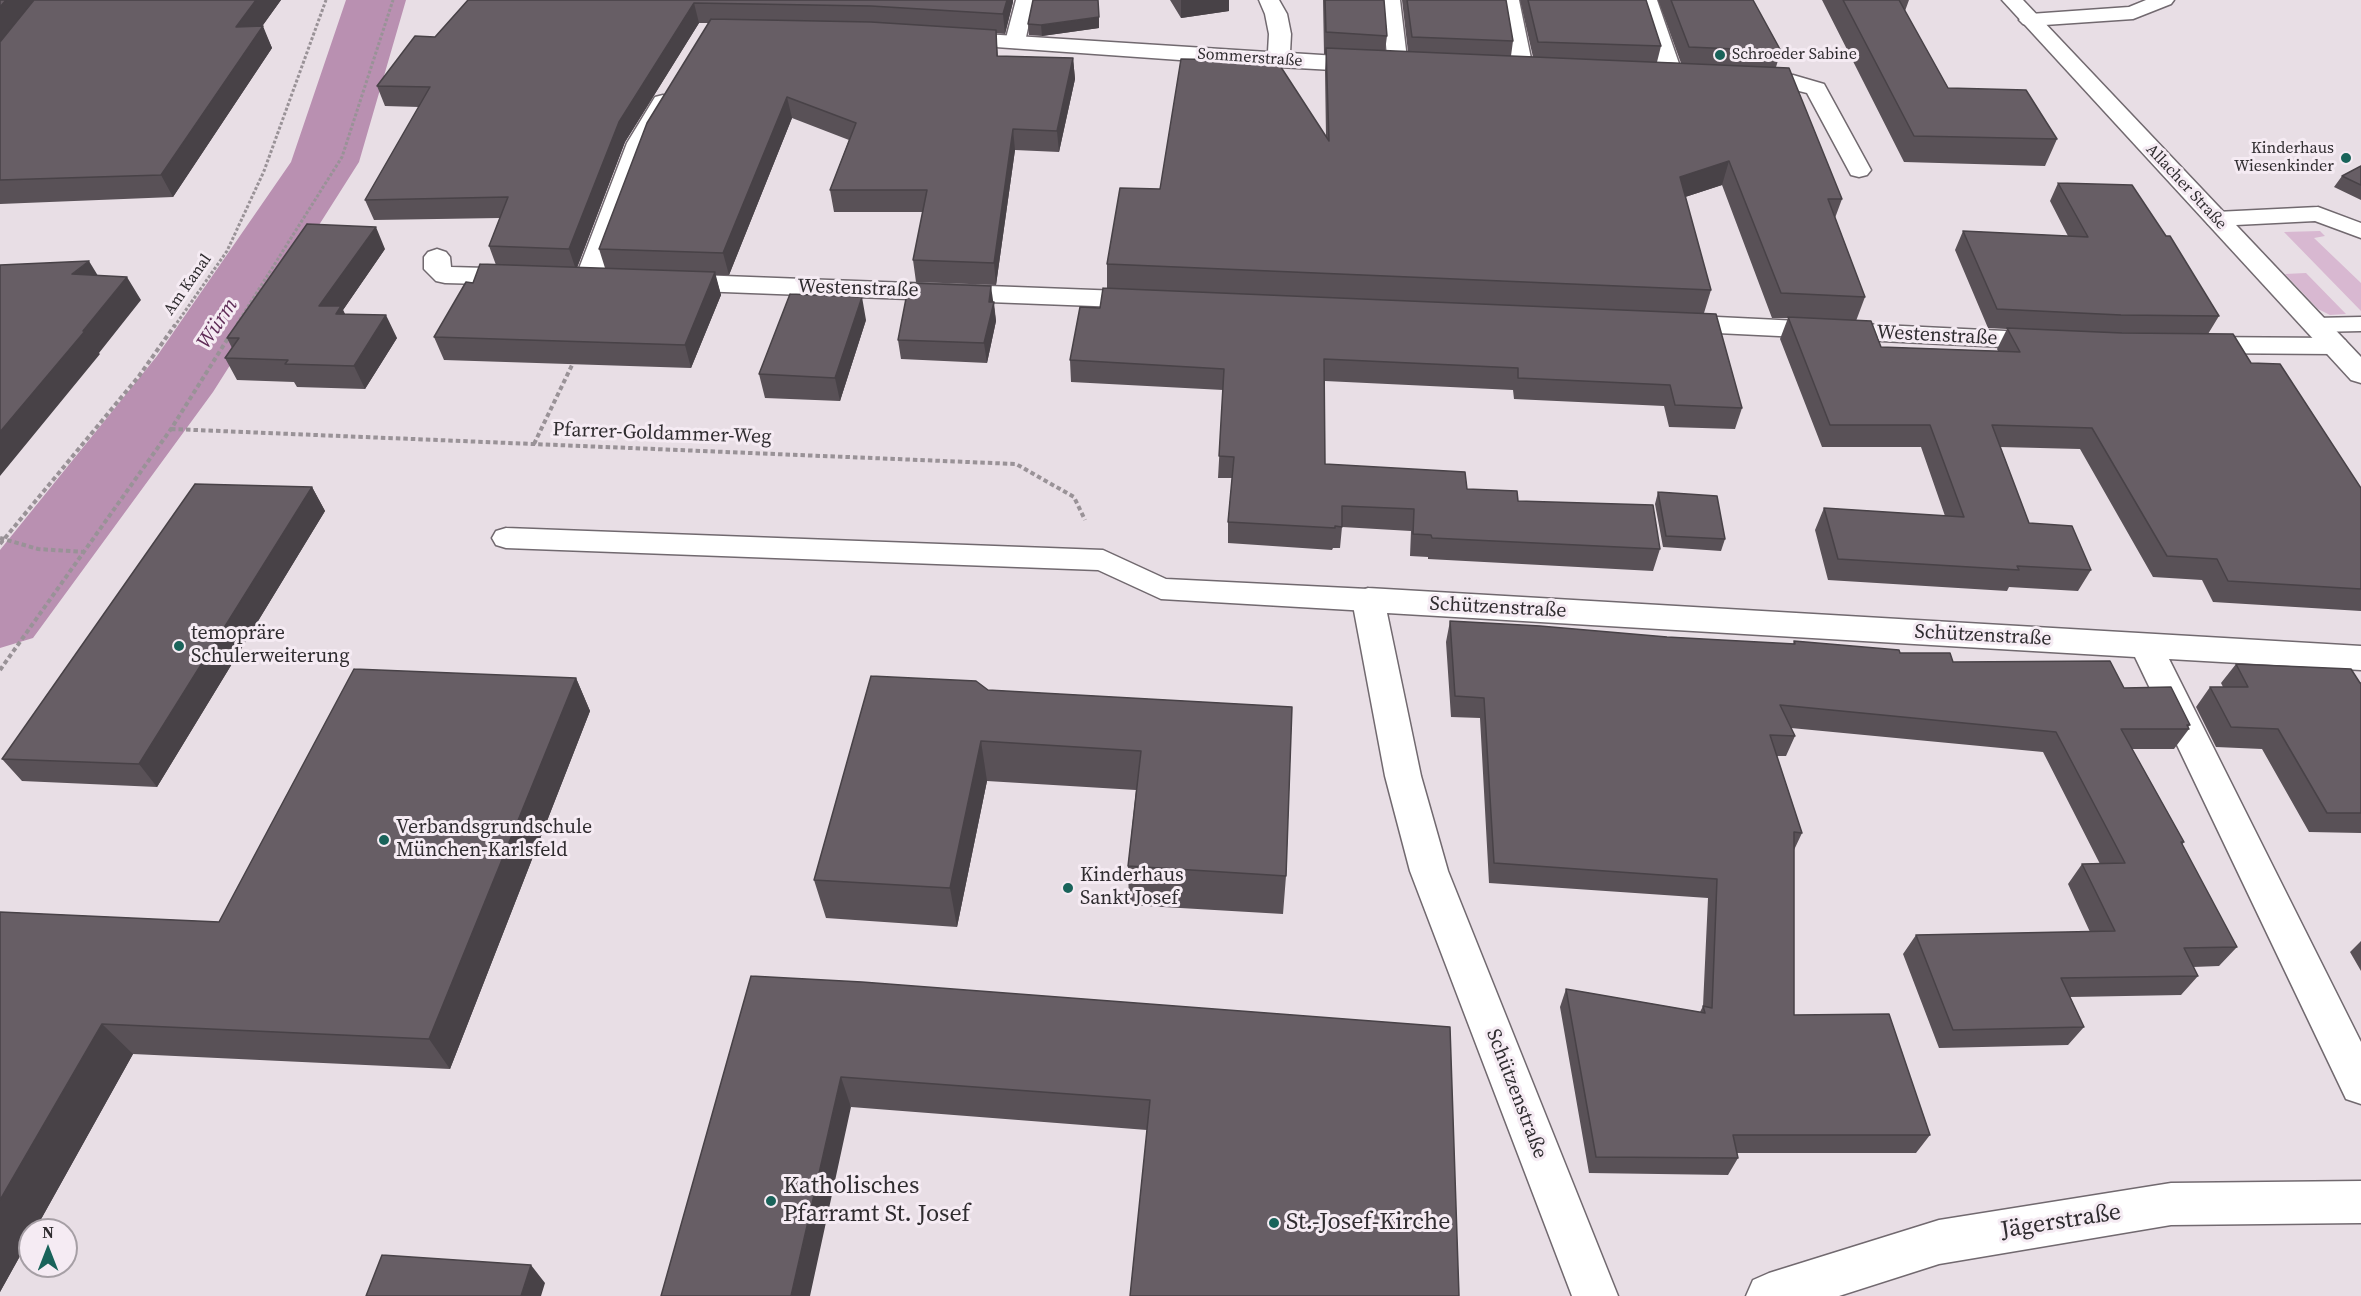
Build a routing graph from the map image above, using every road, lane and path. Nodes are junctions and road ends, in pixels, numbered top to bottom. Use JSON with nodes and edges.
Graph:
{"nodes":[{"id":1,"x":326,"y":0,"type":"edge"},
{"id":2,"x":393,"y":0,"type":"edge"},
{"id":3,"x":1025,"y":0,"type":"edge"},
{"id":4,"x":1269,"y":0,"type":"edge"},
{"id":5,"x":1391,"y":0,"type":"edge"},
{"id":6,"x":1510,"y":0,"type":"edge"},
{"id":7,"x":1647,"y":0,"type":"edge"},
{"id":8,"x":2012,"y":0,"type":"edge"},
{"id":9,"x":2164,"y":0,"type":"edge"},
{"id":10,"x":2030,"y":20,"type":"junction"},
{"id":11,"x":933,"y":37,"type":"edge"},
{"id":12,"x":1015,"y":42,"type":"junction"},
{"id":13,"x":1279,"y":60,"type":"junction"},
{"id":14,"x":1782,"y":62,"type":"edge"},
{"id":15,"x":1398,"y":67,"type":"junction"},
{"id":16,"x":1421,"y":68,"type":"edge"},
{"id":17,"x":1501,"y":72,"type":"edge"},
{"id":18,"x":1524,"y":73,"type":"junction"},
{"id":19,"x":1547,"y":74,"type":"edge"},
{"id":20,"x":1650,"y":78,"type":"edge"},
{"id":21,"x":677,"y":80,"type":"edge"},
{"id":22,"x":1728,"y":80,"type":"edge"},
{"id":23,"x":1793,"y":82,"type":"junction"},
{"id":24,"x":1859,"y":170,"type":"dead end"},
{"id":25,"x":2216,"y":219,"type":"junction"},
{"id":26,"x":2361,"y":231,"type":"edge"},
{"id":27,"x":437,"y":257,"type":"dead end"},
{"id":28,"x":649,"y":281,"type":"edge"},
{"id":29,"x":1172,"y":301,"type":"edge"},
{"id":30,"x":1657,"y":322,"type":"edge"},
{"id":31,"x":2361,"y":324,"type":"edge"},
{"id":32,"x":2315,"y":325,"type":"junction"},
{"id":33,"x":2075,"y":343,"type":"edge"},
{"id":34,"x":2169,"y":345,"type":"edge"},
{"id":35,"x":2335,"y":346,"type":"junction"},
{"id":36,"x":579,"y":351,"type":"edge"},
{"id":37,"x":2361,"y":374,"type":"edge"},
{"id":38,"x":171,"y":429,"type":"junction"},
{"id":39,"x":534,"y":444,"type":"junction"},
{"id":40,"x":2,"y":538,"type":"edge"},
{"id":41,"x":506,"y":538,"type":"dead end"},
{"id":42,"x":0,"y":544,"type":"edge"},
{"id":43,"x":85,"y":552,"type":"junction"},
{"id":44,"x":1103,"y":560,"type":"junction"},
{"id":45,"x":1368,"y":600,"type":"junction"},
{"id":46,"x":2146,"y":645,"type":"junction"},
{"id":47,"x":2361,"y":658,"type":"edge"},
{"id":48,"x":0,"y":670,"type":"edge"},
{"id":49,"x":2361,"y":1086,"type":"edge"},
{"id":50,"x":2361,"y":1202,"type":"edge"},
{"id":51,"x":1595,"y":1296,"type":"edge"},
{"id":52,"x":1768,"y":1296,"type":"edge"}],
"edges":[{"from":1,"to":40,"type":"path","name":"Am Kanal"},
{"from":2,"to":38,"type":"path"},
{"from":3,"to":12,"type":"lane"},
{"from":4,"to":13,"type":"street"},
{"from":5,"to":15,"type":"lane"},
{"from":6,"to":18,"type":"lane"},
{"from":7,"to":20,"type":"street"},
{"from":8,"to":10,"type":"street","name":"Allacher Straße"},
{"from":9,"to":10,"type":"street"},
{"from":10,"to":25,"type":"street","name":"Allacher Straße"},
{"from":11,"to":12,"type":"street","name":"Sommerstraße"},
{"from":12,"to":13,"type":"street","name":"Sommerstraße"},
{"from":13,"to":15,"type":"street","name":"Sommerstraße"},
{"from":14,"to":23,"type":"street"},
{"from":15,"to":16,"type":"street","name":"Sommerstraße"},
{"from":17,"to":18,"type":"street"},
{"from":18,"to":19,"type":"street"},
{"from":21,"to":27,"type":"street"},
{"from":22,"to":23,"type":"street"},
{"from":23,"to":24,"type":"street"},
{"from":25,"to":26,"type":"lane"},
{"from":25,"to":32,"type":"street","name":"Allacher Straße"},
{"from":28,"to":29,"type":"street","name":"Westenstraße"},
{"from":30,"to":33,"type":"street","name":"Westenstraße"},
{"from":31,"to":32,"type":"lane"},
{"from":32,"to":35,"type":"street","name":"Allacher Straße"},
{"from":34,"to":35,"type":"street"},
{"from":35,"to":37,"type":"street","name":"Allacher Straße"},
{"from":36,"to":39,"type":"path"},
{"from":38,"to":39,"type":"path","name":"Pfarrer-Goldammer-Weg"},
{"from":38,"to":43,"type":"path"},
{"from":39,"to":44,"type":"path","name":"Pfarrer-Goldammer-Weg"},
{"from":40,"to":42,"type":"path","name":"Am Kanal"},
{"from":40,"to":43,"type":"path"},
{"from":41,"to":44,"type":"lane"},
{"from":43,"to":48,"type":"path"},
{"from":44,"to":45,"type":"lane"},
{"from":45,"to":46,"type":"street","name":"Schützenstraße"},
{"from":45,"to":51,"type":"street","name":"Schützenstraße"},
{"from":46,"to":47,"type":"street","name":"Schützenstraße"},
{"from":46,"to":49,"type":"street"},
{"from":50,"to":52,"type":"street","name":"Jägerstraße"}]}
